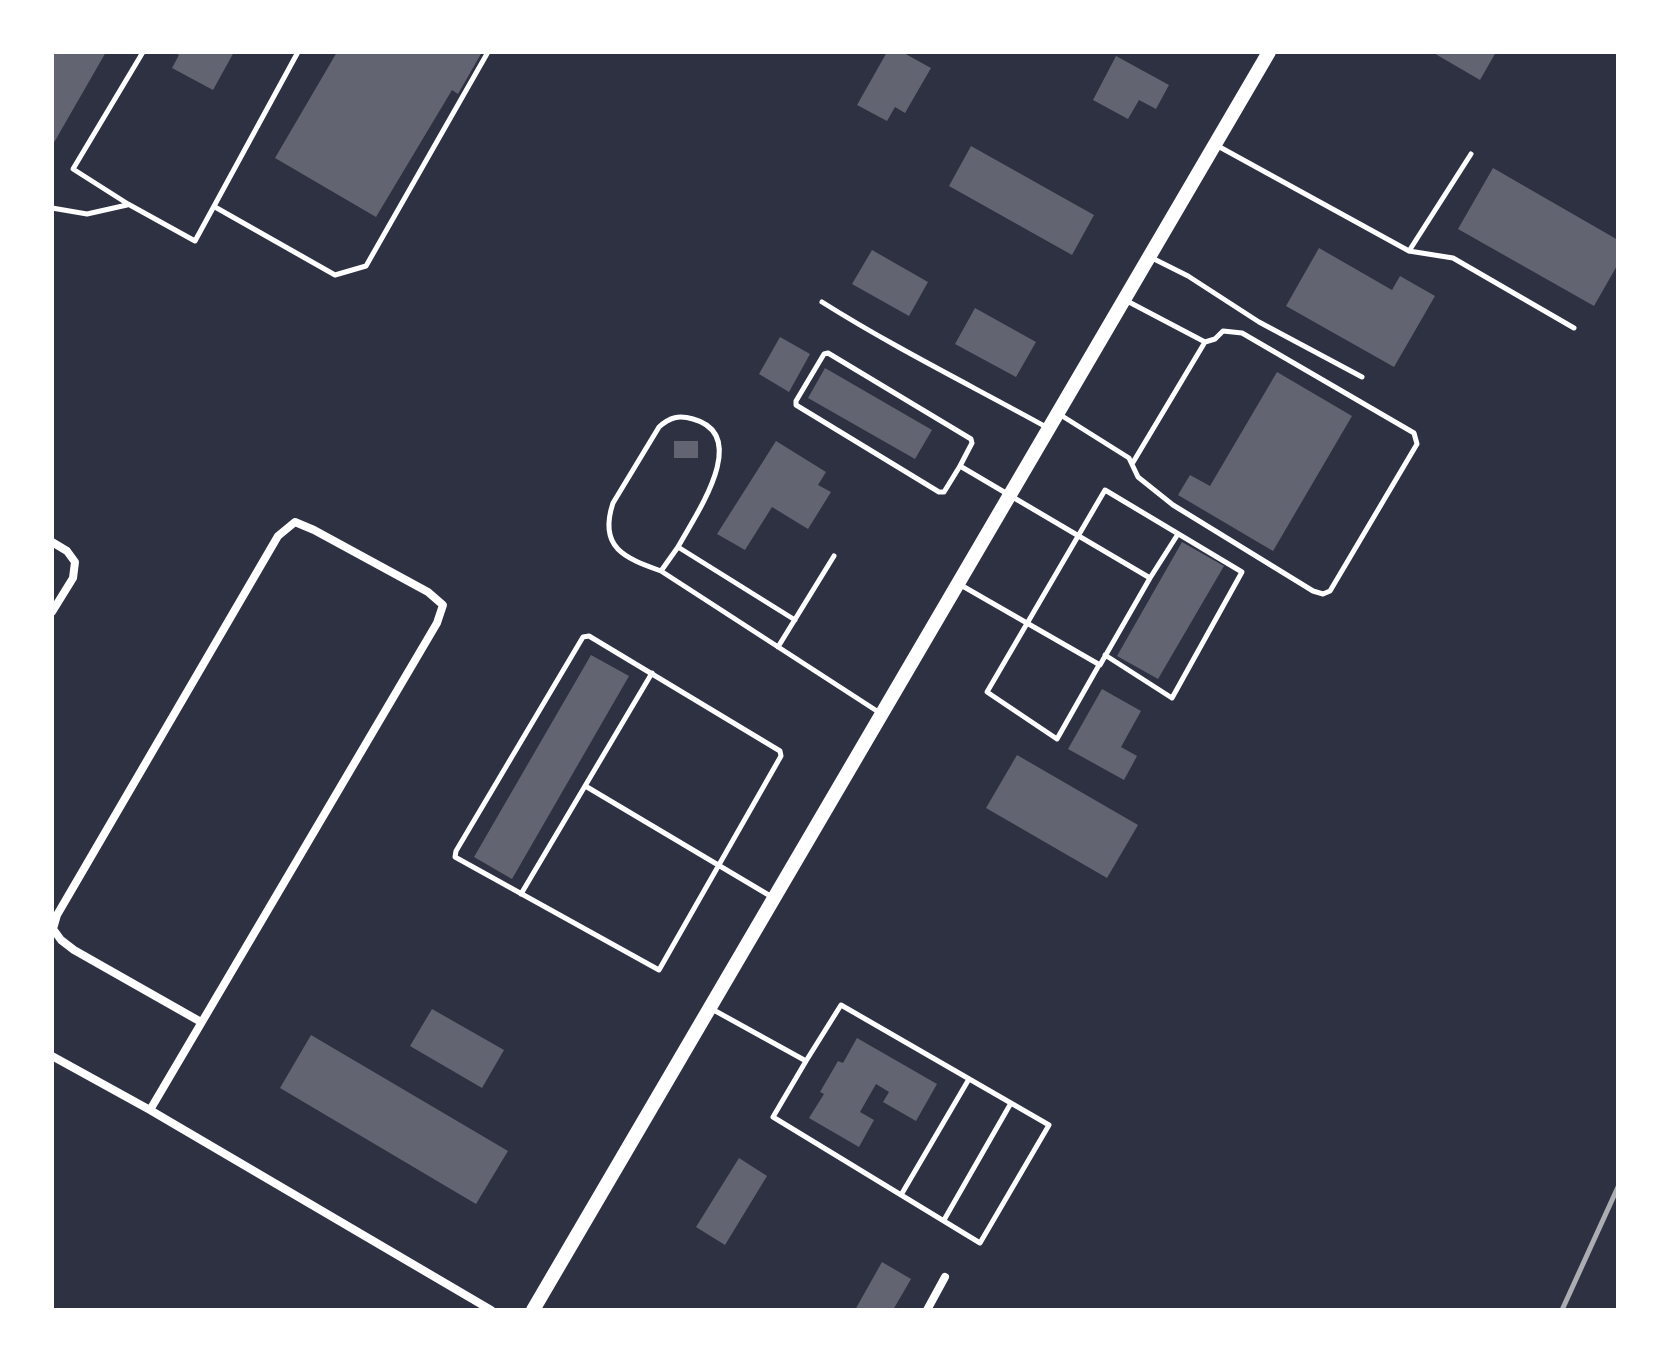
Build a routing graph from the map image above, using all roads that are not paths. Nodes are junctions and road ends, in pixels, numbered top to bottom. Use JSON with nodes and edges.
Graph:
{"nodes":[{"id":1,"x":143,"y":52,"type":"edge"},
{"id":2,"x":298,"y":52,"type":"edge"},
{"id":3,"x":488,"y":52,"type":"edge"},
{"id":4,"x":1269,"y":52,"type":"edge"},
{"id":5,"x":1215,"y":145,"type":"junction"},
{"id":6,"x":1471,"y":154,"type":"dead end"},
{"id":7,"x":128,"y":204,"type":"junction"},
{"id":8,"x":215,"y":207,"type":"junction"},
{"id":9,"x":52,"y":208,"type":"edge"},
{"id":10,"x":1409,"y":251,"type":"junction"},
{"id":11,"x":1149,"y":257,"type":"junction"},
{"id":12,"x":1124,"y":299,"type":"junction"},
{"id":13,"x":822,"y":302,"type":"dead end"},
{"id":14,"x":1574,"y":328,"type":"dead end"},
{"id":15,"x":1205,"y":342,"type":"junction"},
{"id":16,"x":1362,"y":377,"type":"dead end"},
{"id":17,"x":1058,"y":413,"type":"junction"},
{"id":18,"x":1049,"y":429,"type":"junction"},
{"id":19,"x":1132,"y":465,"type":"junction"},
{"id":20,"x":960,"y":466,"type":"junction"},
{"id":21,"x":1010,"y":494,"type":"junction"},
{"id":22,"x":1178,"y":534,"type":"junction"},
{"id":23,"x":1078,"y":535,"type":"junction"},
{"id":24,"x":52,"y":542,"type":"edge"},
{"id":25,"x":678,"y":547,"type":"junction"},
{"id":26,"x":834,"y":556,"type":"dead end"},
{"id":27,"x":661,"y":571,"type":"junction"},
{"id":28,"x":1150,"y":578,"type":"junction"},
{"id":29,"x":958,"y":584,"type":"junction"},
{"id":30,"x":52,"y":612,"type":"edge"},
{"id":31,"x":795,"y":620,"type":"junction"},
{"id":32,"x":1026,"y":624,"type":"junction"},
{"id":33,"x":778,"y":647,"type":"junction"},
{"id":34,"x":1105,"y":655,"type":"junction"},
{"id":35,"x":1100,"y":665,"type":"junction"},
{"id":36,"x":652,"y":673,"type":"junction"},
{"id":37,"x":881,"y":713,"type":"junction"},
{"id":38,"x":587,"y":787,"type":"junction"},
{"id":39,"x":718,"y":865,"type":"junction"},
{"id":40,"x":521,"y":894,"type":"junction"},
{"id":41,"x":772,"y":898,"type":"junction"},
{"id":42,"x":53,"y":929,"type":"edge"},
{"id":43,"x":709,"y":1007,"type":"junction"},
{"id":44,"x":201,"y":1022,"type":"junction"},
{"id":45,"x":52,"y":1056,"type":"edge"},
{"id":46,"x":806,"y":1061,"type":"junction"},
{"id":47,"x":969,"y":1079,"type":"junction"},
{"id":48,"x":1011,"y":1103,"type":"junction"},
{"id":49,"x":150,"y":1110,"type":"junction"},
{"id":50,"x":901,"y":1195,"type":"junction"},
{"id":51,"x":944,"y":1220,"type":"junction"},
{"id":52,"x":945,"y":1277,"type":"dead end"},
{"id":53,"x":491,"y":1310,"type":"edge"},
{"id":54,"x":533,"y":1310,"type":"edge"},
{"id":55,"x":927,"y":1310,"type":"edge"}],
"edges":[{"from":1,"to":7,"type":"lane"},
{"from":2,"to":8,"type":"lane"},
{"from":3,"to":8,"type":"lane"},
{"from":4,"to":5,"type":"main road"},
{"from":5,"to":10,"type":"lane"},
{"from":5,"to":11,"type":"main road"},
{"from":6,"to":10,"type":"lane"},
{"from":7,"to":8,"type":"lane"},
{"from":7,"to":9,"type":"lane"},
{"from":10,"to":14,"type":"lane"},
{"from":11,"to":12,"type":"main road"},
{"from":11,"to":16,"type":"lane"},
{"from":12,"to":15,"type":"lane"},
{"from":12,"to":17,"type":"main road"},
{"from":13,"to":18,"type":"lane"},
{"from":15,"to":19,"type":"lane"},
{"from":15,"to":19,"type":"lane"},
{"from":17,"to":18,"type":"main road"},
{"from":17,"to":19,"type":"lane"},
{"from":18,"to":21,"type":"main road"},
{"from":20,"to":20,"type":"lane"},
{"from":20,"to":21,"type":"lane"},
{"from":21,"to":23,"type":"lane"},
{"from":21,"to":29,"type":"main road"},
{"from":22,"to":23,"type":"lane"},
{"from":22,"to":28,"type":"lane"},
{"from":22,"to":34,"type":"lane"},
{"from":23,"to":28,"type":"lane"},
{"from":23,"to":32,"type":"lane"},
{"from":24,"to":30,"type":"street"},
{"from":25,"to":27,"type":"lane"},
{"from":25,"to":27,"type":"lane"},
{"from":25,"to":31,"type":"lane"},
{"from":26,"to":31,"type":"lane"},
{"from":27,"to":33,"type":"lane"},
{"from":28,"to":34,"type":"lane"},
{"from":29,"to":32,"type":"lane"},
{"from":29,"to":37,"type":"main road"},
{"from":31,"to":33,"type":"lane"},
{"from":32,"to":35,"type":"lane"},
{"from":32,"to":35,"type":"lane"},
{"from":33,"to":37,"type":"lane"},
{"from":34,"to":35,"type":"lane"},
{"from":36,"to":38,"type":"lane"},
{"from":36,"to":39,"type":"lane"},
{"from":36,"to":40,"type":"lane"},
{"from":37,"to":41,"type":"main road"},
{"from":38,"to":39,"type":"lane"},
{"from":38,"to":40,"type":"lane"},
{"from":39,"to":40,"type":"lane"},
{"from":39,"to":41,"type":"lane"},
{"from":41,"to":43,"type":"main road"},
{"from":42,"to":44,"type":"street"},
{"from":42,"to":44,"type":"street"},
{"from":43,"to":46,"type":"lane"},
{"from":43,"to":54,"type":"main road"},
{"from":44,"to":49,"type":"street"},
{"from":45,"to":49,"type":"street"},
{"from":46,"to":47,"type":"lane"},
{"from":46,"to":50,"type":"lane"},
{"from":47,"to":48,"type":"lane"},
{"from":47,"to":50,"type":"lane"},
{"from":48,"to":51,"type":"lane"},
{"from":48,"to":51,"type":"lane"},
{"from":49,"to":53,"type":"street"},
{"from":50,"to":51,"type":"lane"},
{"from":52,"to":55,"type":"street"}]}
